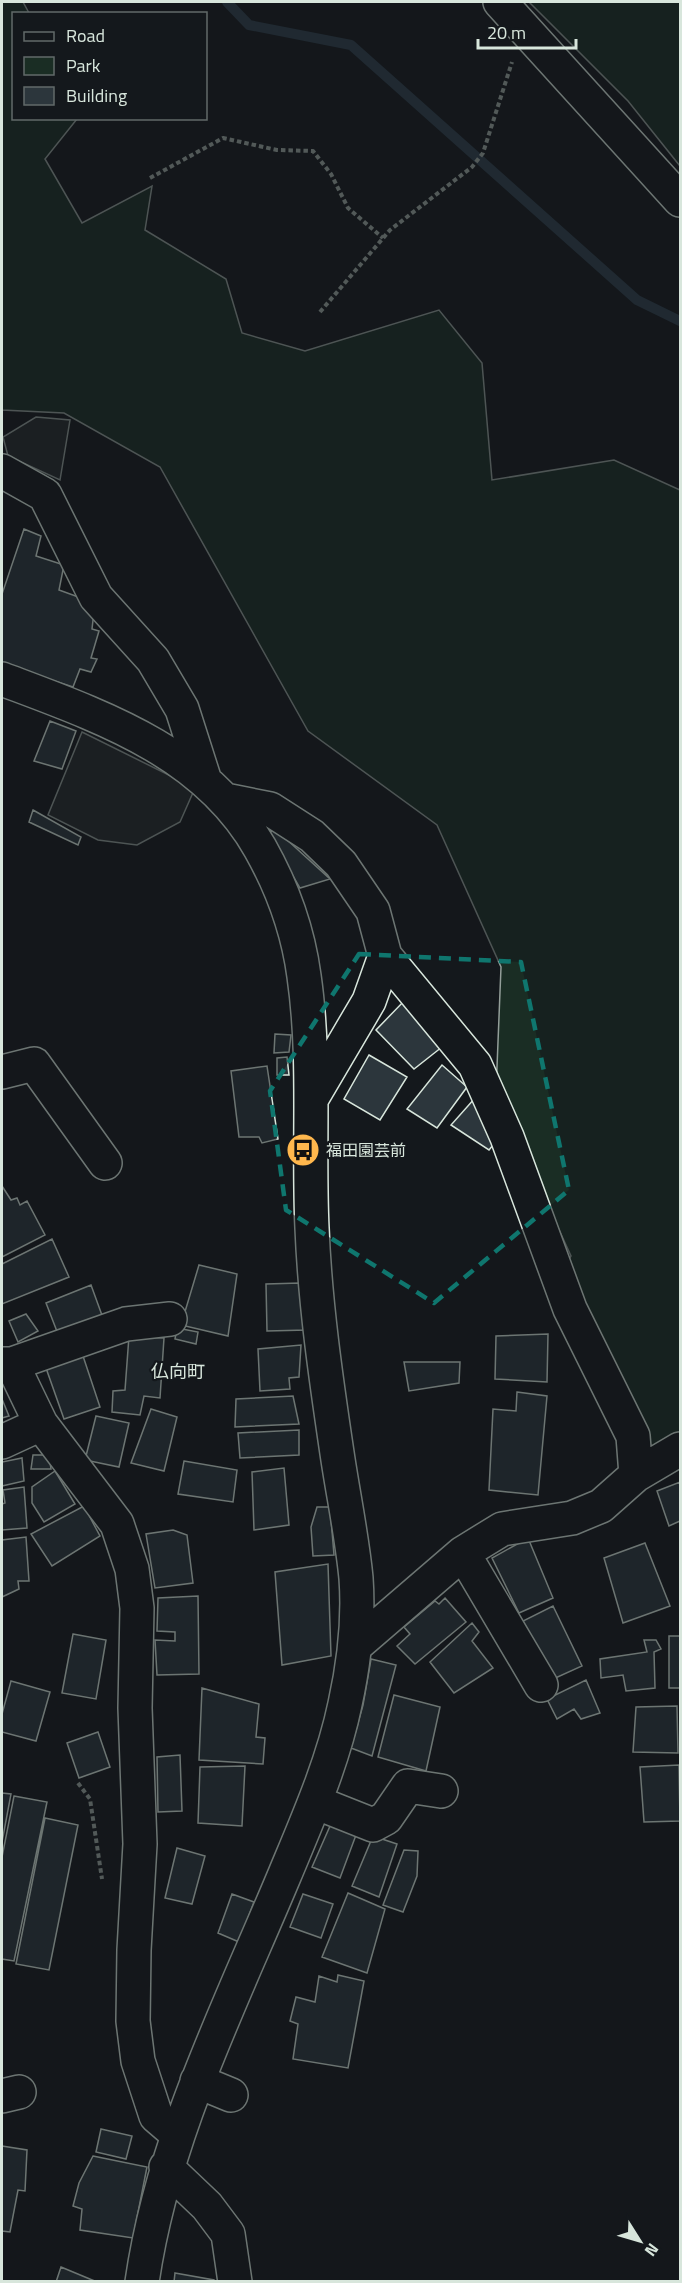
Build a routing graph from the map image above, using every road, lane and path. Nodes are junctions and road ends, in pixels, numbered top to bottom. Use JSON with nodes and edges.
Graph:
{"nodes":[{"id":1,"x":500,"y":2,"type":"edge"},
{"id":2,"x":523,"y":27,"type":"junction"},
{"id":3,"x":150,"y":178,"type":"dead end"},
{"id":4,"x":681,"y":200,"type":"edge"},
{"id":5,"x":383,"y":238,"type":"junction"},
{"id":6,"x":320,"y":312,"type":"dead end"},
{"id":7,"x":2,"y":471,"type":"edge"},
{"id":8,"x":2,"y":680,"type":"edge"},
{"id":9,"x":214,"y":789,"type":"junction"},
{"id":10,"x":386,"y":956,"type":"junction"},
{"id":11,"x":2,"y":1072,"type":"edge"},
{"id":12,"x":312,"y":1098,"type":"junction"},
{"id":13,"x":105,"y":1163,"type":"dead end"},
{"id":14,"x":170,"y":1319,"type":"dead end"},
{"id":15,"x":7,"y":1364,"type":"edge"},
{"id":16,"x":41,"y":1424,"type":"junction"},
{"id":17,"x":2,"y":1442,"type":"edge"},
{"id":18,"x":681,"y":1449,"type":"edge"},
{"id":19,"x":636,"y":1475,"type":"junction"},
{"id":20,"x":463,"y":1553,"type":"junction"},
{"id":21,"x":355,"y":1646,"type":"junction"},
{"id":22,"x":541,"y":1685,"type":"dead end"},
{"id":23,"x":441,"y":1791,"type":"dead end"},
{"id":24,"x":315,"y":1802,"type":"junction"},
{"id":25,"x":197,"y":2081,"type":"junction"},
{"id":26,"x":231,"y":2095,"type":"dead end"},
{"id":27,"x":177,"y":2134,"type":"junction"},
{"id":28,"x":166,"y":2167,"type":"junction"},
{"id":29,"x":142,"y":2282,"type":"edge"},
{"id":30,"x":234,"y":2282,"type":"edge"}],
"edges":[{"from":1,"to":2,"type":"street"},
{"from":2,"to":4,"type":"street"},
{"from":2,"to":5,"type":"path"},
{"from":3,"to":5,"type":"path"},
{"from":5,"to":6,"type":"path"},
{"from":7,"to":9,"type":"street"},
{"from":8,"to":9,"type":"street"},
{"from":9,"to":10,"type":"street"},
{"from":9,"to":12,"type":"street"},
{"from":10,"to":12,"type":"street"},
{"from":10,"to":19,"type":"street"},
{"from":11,"to":13,"type":"street"},
{"from":12,"to":21,"type":"street"},
{"from":14,"to":15,"type":"street"},
{"from":15,"to":16,"type":"street"},
{"from":16,"to":17,"type":"street"},
{"from":16,"to":27,"type":"street"},
{"from":18,"to":19,"type":"street"},
{"from":19,"to":20,"type":"street"},
{"from":20,"to":21,"type":"street"},
{"from":20,"to":22,"type":"street"},
{"from":21,"to":24,"type":"street"},
{"from":23,"to":24,"type":"street"},
{"from":24,"to":25,"type":"street"},
{"from":25,"to":26,"type":"street"},
{"from":25,"to":27,"type":"street"},
{"from":27,"to":28,"type":"street"},
{"from":28,"to":29,"type":"street"},
{"from":28,"to":30,"type":"street"}]}
